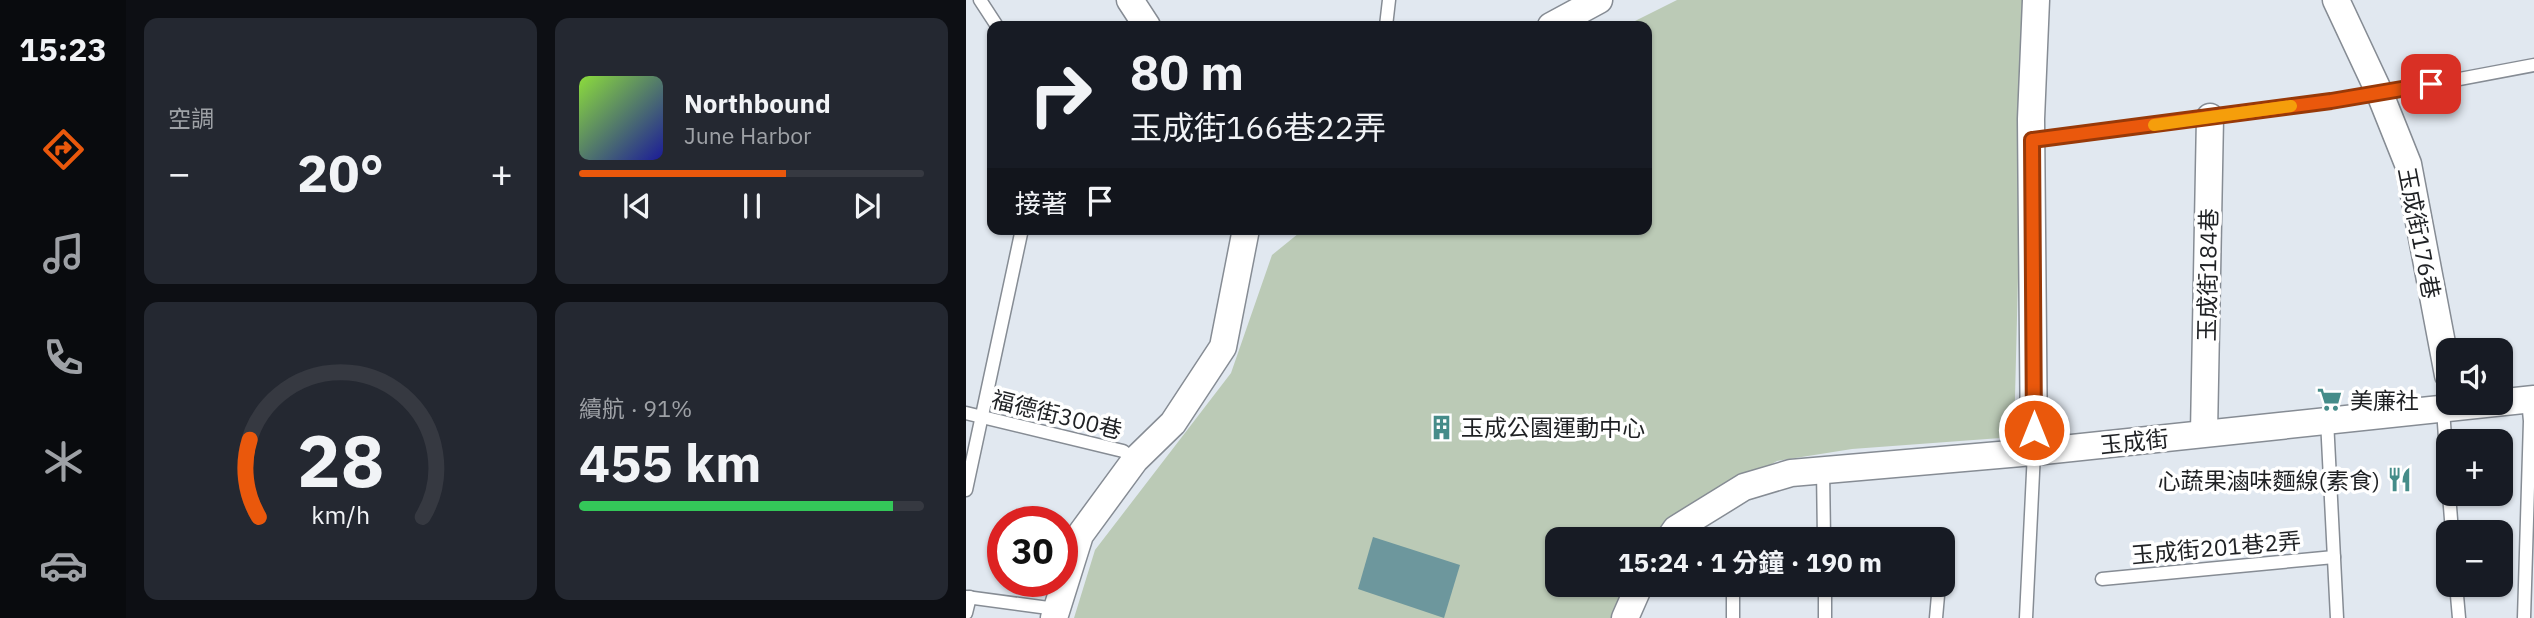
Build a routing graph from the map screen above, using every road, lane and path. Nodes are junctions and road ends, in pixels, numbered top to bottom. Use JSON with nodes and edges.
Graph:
{"nodes":[{"id":1,"x":980,"y":0,"type":"edge"},
{"id":2,"x":1130,"y":0,"type":"edge"},
{"id":3,"x":1389,"y":0,"type":"edge"},
{"id":4,"x":1599,"y":0,"type":"edge"},
{"id":5,"x":2036,"y":0,"type":"edge"},
{"id":6,"x":2336,"y":0,"type":"edge"},
{"id":7,"x":995,"y":21,"type":"edge"},
{"id":8,"x":1144,"y":21,"type":"edge"},
{"id":9,"x":1387,"y":21,"type":"edge"},
{"id":10,"x":1560,"y":21,"type":"edge"},
{"id":11,"x":2534,"y":65,"type":"edge"},
{"id":12,"x":2380,"y":94,"type":"junction"},
{"id":13,"x":2210,"y":117,"type":"junction"},
{"id":14,"x":2032,"y":140,"type":"junction"},
{"id":15,"x":1021,"y":235,"type":"edge"},
{"id":16,"x":1245,"y":235,"type":"edge"},
{"id":17,"x":2441,"y":338,"type":"edge"},
{"id":18,"x":2531,"y":400,"type":"edge"},
{"id":19,"x":2513,"y":401,"type":"edge"},
{"id":20,"x":2436,"y":408,"type":"edge"},
{"id":21,"x":966,"y":414,"type":"edge"},
{"id":22,"x":982,"y":417,"type":"junction"},
{"id":23,"x":2327,"y":420,"type":"junction"},
{"id":24,"x":2204,"y":433,"type":"junction"},
{"id":25,"x":2034,"y":452,"type":"junction"},
{"id":26,"x":1135,"y":460,"type":"junction"},
{"id":27,"x":1823,"y":470,"type":"junction"},
{"id":28,"x":966,"y":490,"type":"edge"},
{"id":29,"x":1678,"y":527,"type":"edge"},
{"id":30,"x":1824,"y":527,"type":"edge"},
{"id":31,"x":2334,"y":557,"type":"junction"},
{"id":32,"x":2102,"y":579,"type":"dead end"},
{"id":33,"x":968,"y":597,"type":"edge"},
{"id":34,"x":1635,"y":597,"type":"edge"},
{"id":35,"x":1733,"y":597,"type":"edge"},
{"id":36,"x":1825,"y":597,"type":"edge"},
{"id":37,"x":1938,"y":597,"type":"edge"},
{"id":38,"x":2457,"y":597,"type":"edge"},
{"id":39,"x":966,"y":613,"type":"edge"},
{"id":40,"x":1055,"y":613,"type":"edge"},
{"id":41,"x":1626,"y":618,"type":"edge"},
{"id":42,"x":1733,"y":618,"type":"edge"},
{"id":43,"x":1825,"y":618,"type":"edge"},
{"id":44,"x":1936,"y":618,"type":"edge"},
{"id":45,"x":2026,"y":618,"type":"edge"},
{"id":46,"x":2337,"y":618,"type":"edge"},
{"id":47,"x":2459,"y":618,"type":"edge"},
{"id":48,"x":2524,"y":618,"type":"edge"}],
"edges":[{"from":1,"to":7,"type":"lane"},
{"from":2,"to":8,"type":"street"},
{"from":3,"to":9,"type":"lane"},
{"from":4,"to":10,"type":"street"},
{"from":5,"to":14,"type":"street"},
{"from":6,"to":12,"type":"street","name":"玉成街176巷"},
{"from":11,"to":12,"type":"lane"},
{"from":12,"to":13,"type":"lane"},
{"from":12,"to":17,"type":"street","name":"玉成街176巷"},
{"from":13,"to":14,"type":"lane"},
{"from":13,"to":24,"type":"street","name":"玉成街184巷"},
{"from":14,"to":25,"type":"street"},
{"from":15,"to":22,"type":"lane"},
{"from":16,"to":26,"type":"street"},
{"from":18,"to":19,"type":"street","name":"玉成街"},
{"from":18,"to":48,"type":"lane"},
{"from":20,"to":23,"type":"street","name":"玉成街"},
{"from":21,"to":22,"type":"lane","name":"福德街300巷"},
{"from":22,"to":26,"type":"lane","name":"福德街300巷"},
{"from":22,"to":28,"type":"lane"},
{"from":23,"to":24,"type":"street","name":"玉成街"},
{"from":23,"to":31,"type":"lane"},
{"from":24,"to":25,"type":"street","name":"玉成街"},
{"from":25,"to":27,"type":"street","name":"玉成街"},
{"from":25,"to":45,"type":"lane"},
{"from":26,"to":40,"type":"street"},
{"from":27,"to":29,"type":"street","name":"玉成街"},
{"from":27,"to":30,"type":"lane"},
{"from":31,"to":32,"type":"lane","name":"玉成街201巷2弄"},
{"from":31,"to":46,"type":"lane"},
{"from":33,"to":39,"type":"lane"},
{"from":33,"to":40,"type":"lane"},
{"from":34,"to":41,"type":"street"},
{"from":35,"to":42,"type":"lane"},
{"from":36,"to":43,"type":"lane"},
{"from":37,"to":44,"type":"lane"},
{"from":38,"to":47,"type":"lane"}]}
